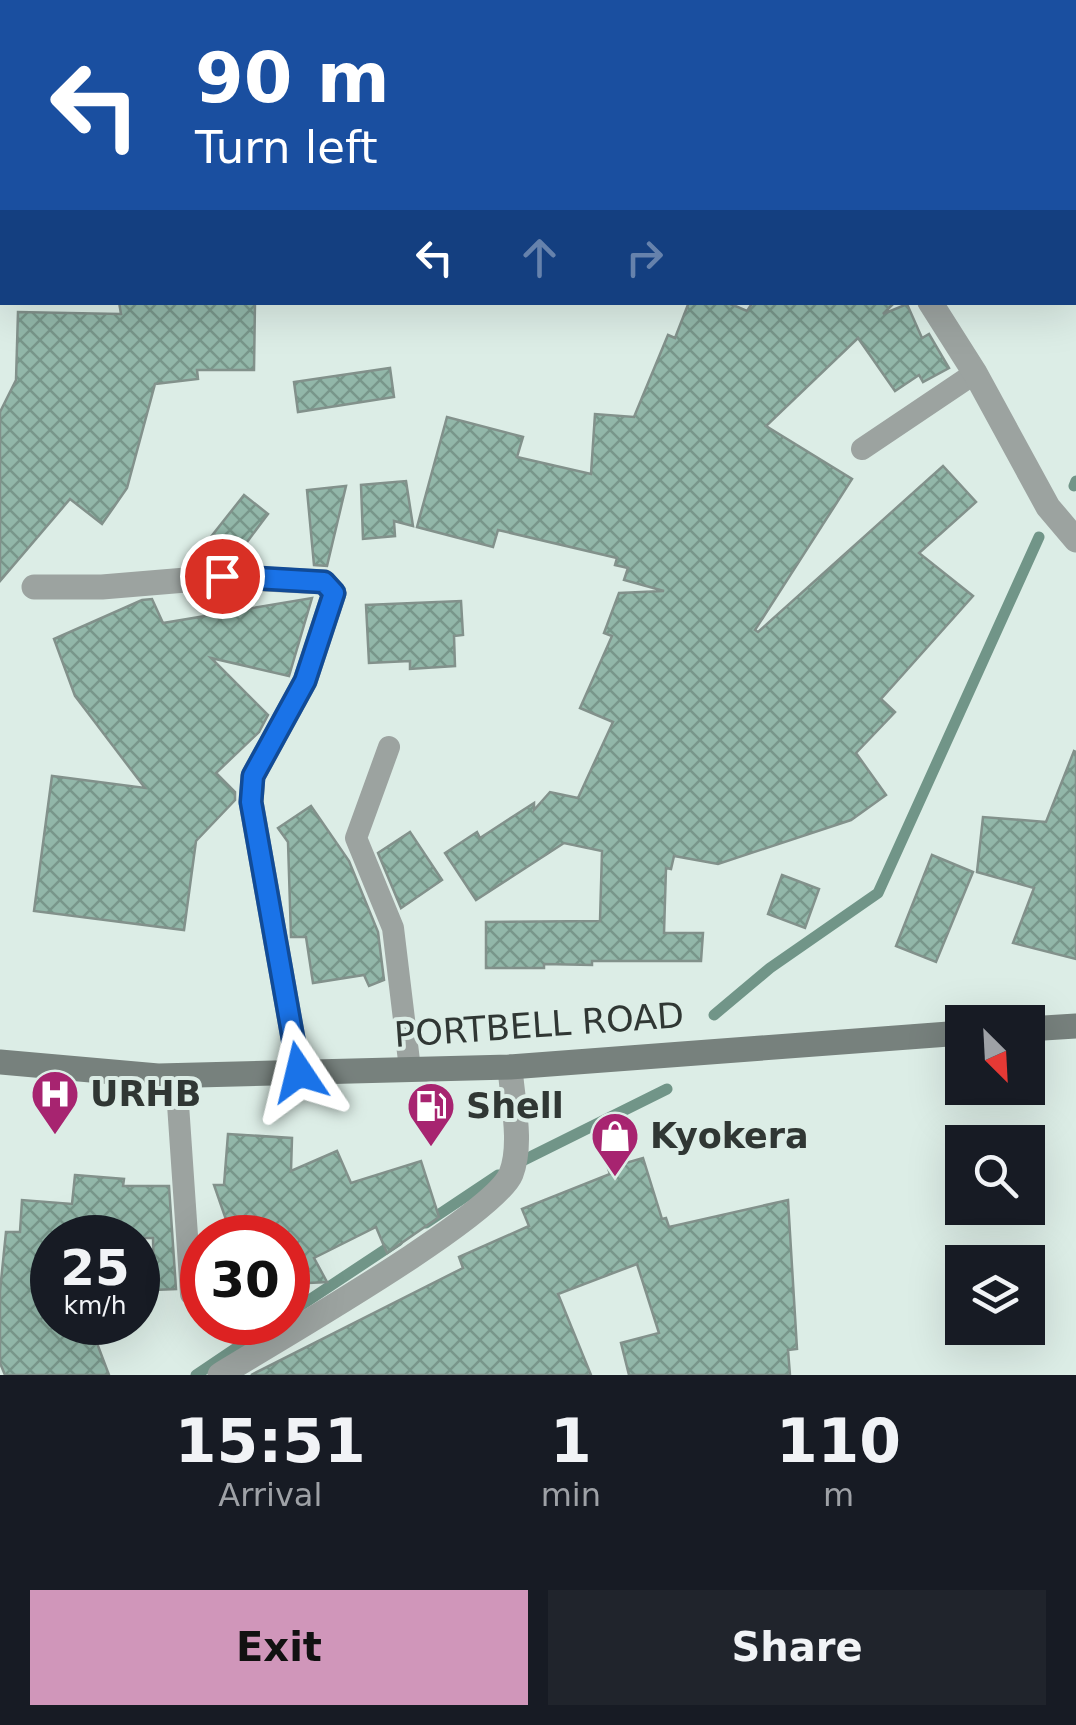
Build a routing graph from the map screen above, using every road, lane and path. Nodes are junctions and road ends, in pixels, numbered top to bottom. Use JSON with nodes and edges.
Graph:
{"nodes":[{"id":1,"x":932,"y":305,"type":"edge"},
{"id":2,"x":975,"y":372,"type":"junction"},
{"id":3,"x":862,"y":449,"type":"dead end"},
{"id":4,"x":1076,"y":540,"type":"edge"},
{"id":5,"x":34,"y":586,"type":"dead end"},
{"id":6,"x":390,"y":747,"type":"dead end"},
{"id":7,"x":1076,"y":1026,"type":"edge"},
{"id":8,"x":1045,"y":1028,"type":"edge"},
{"id":9,"x":945,"y":1034,"type":"edge"},
{"id":10,"x":0,"y":1062,"type":"edge"},
{"id":11,"x":510,"y":1067,"type":"junction"},
{"id":12,"x":410,"y":1069,"type":"junction"},
{"id":13,"x":299,"y":1072,"type":"junction"},
{"id":14,"x":176,"y":1075,"type":"junction"},
{"id":15,"x":186,"y":1215,"type":"edge"},
{"id":16,"x":220,"y":1375,"type":"edge"}],
"edges":[{"from":1,"to":2,"type":"street"},
{"from":2,"to":3,"type":"lane"},
{"from":2,"to":4,"type":"street"},
{"from":5,"to":13,"type":"street"},
{"from":6,"to":12,"type":"lane"},
{"from":7,"to":8,"type":"main road"},
{"from":9,"to":11,"type":"main road","name":"PORTBELL ROAD"},
{"from":10,"to":14,"type":"main road","name":"PORTBELL ROAD"},
{"from":11,"to":12,"type":"main road","name":"PORTBELL ROAD"},
{"from":11,"to":16,"type":"street"},
{"from":12,"to":13,"type":"main road","name":"PORTBELL ROAD"},
{"from":13,"to":14,"type":"main road","name":"PORTBELL ROAD"},
{"from":14,"to":15,"type":"lane"}]}
